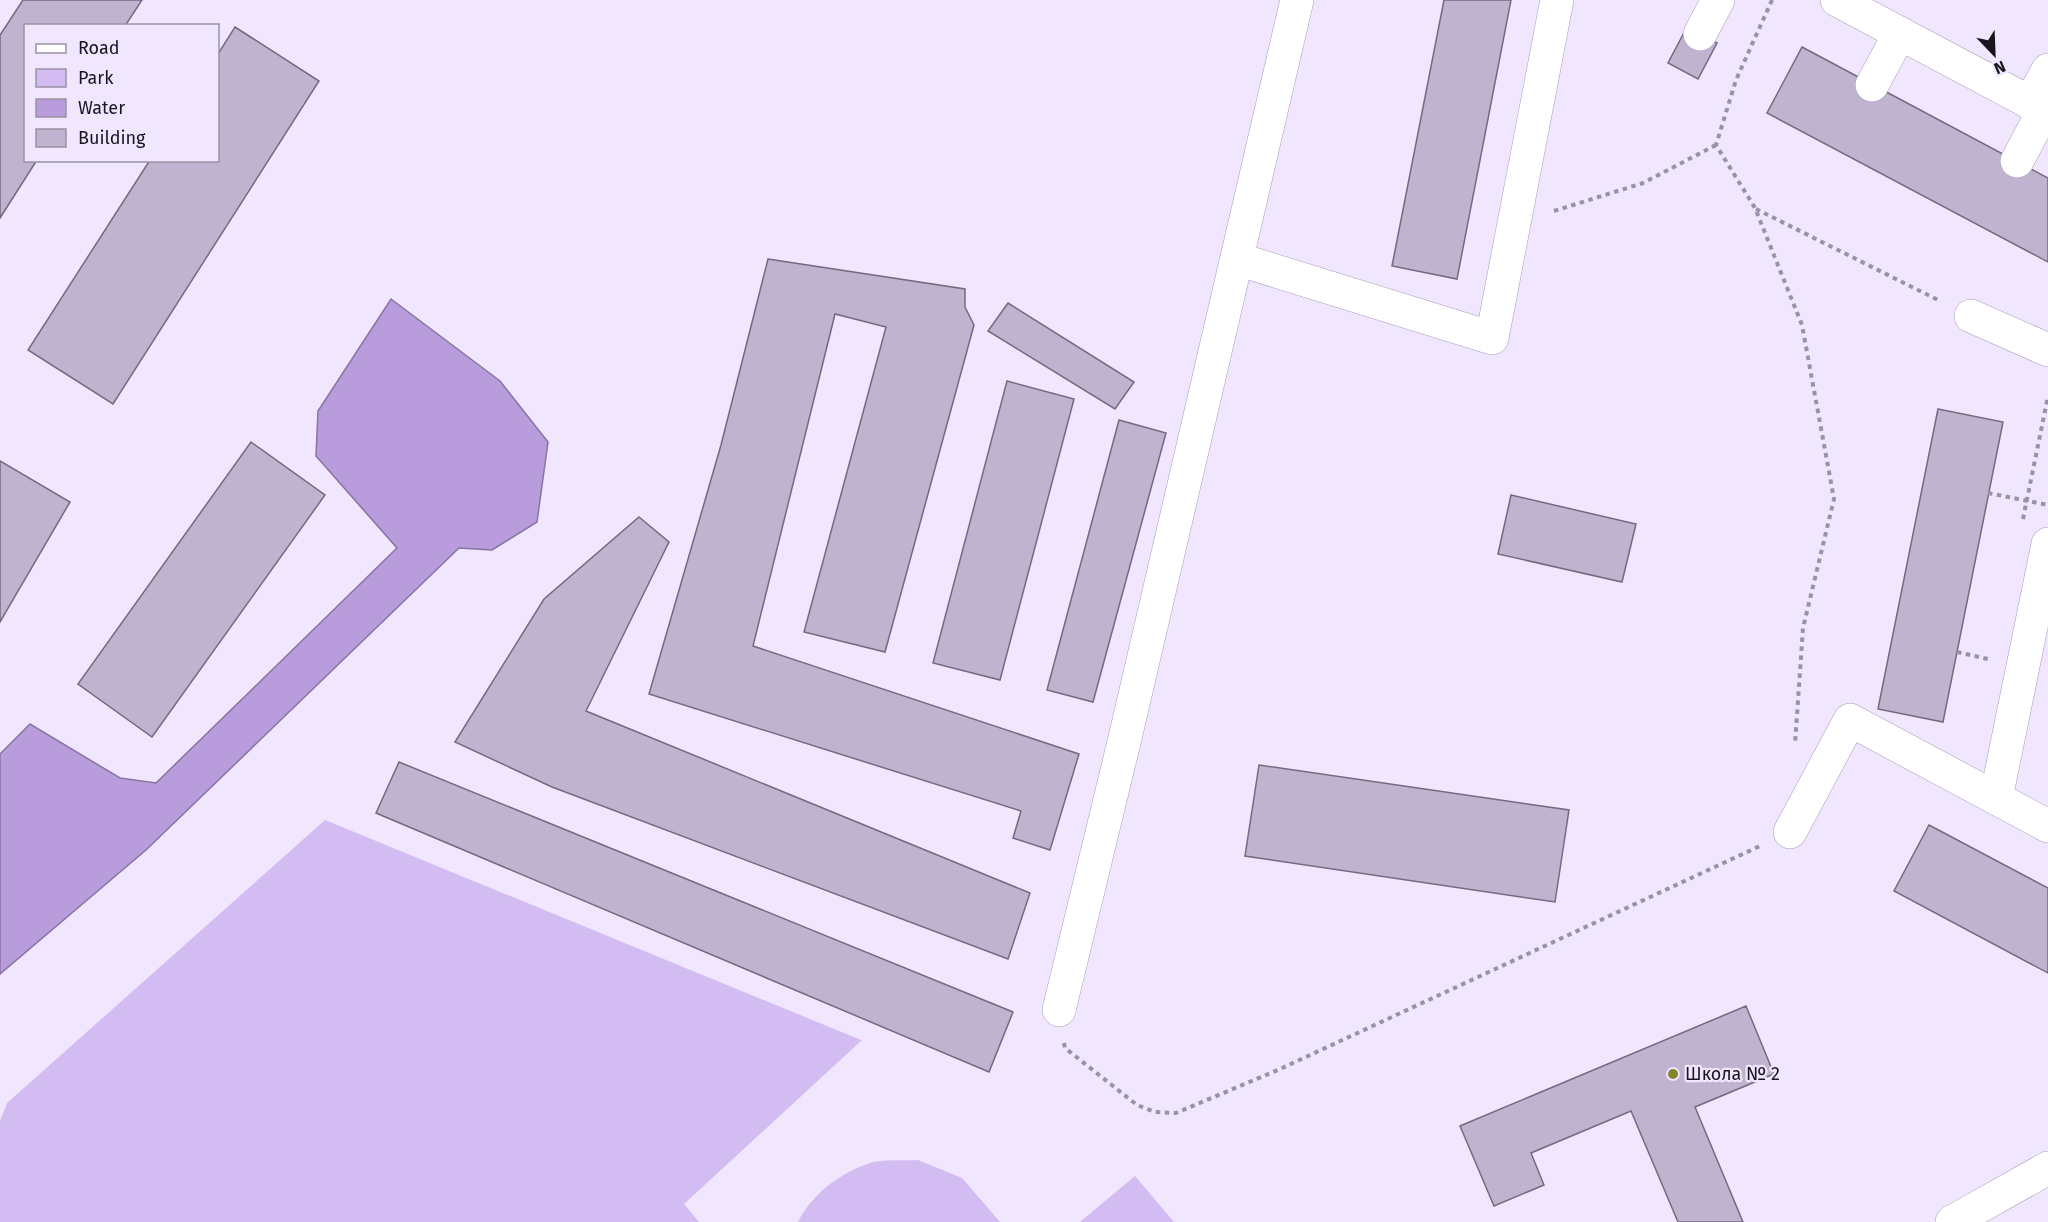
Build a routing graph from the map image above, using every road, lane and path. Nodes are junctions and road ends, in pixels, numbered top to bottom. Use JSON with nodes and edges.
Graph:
{"nodes":[{"id":1,"x":1297,"y":0,"type":"edge"},
{"id":2,"x":1557,"y":0,"type":"edge"},
{"id":3,"x":1718,"y":0,"type":"edge"},
{"id":4,"x":1772,"y":0,"type":"edge"},
{"id":5,"x":1837,"y":0,"type":"edge"},
{"id":6,"x":1900,"y":33,"type":"junction"},
{"id":7,"x":1700,"y":34,"type":"dead end"},
{"id":8,"x":2048,"y":70,"type":"edge"},
{"id":9,"x":1872,"y":85,"type":"dead end"},
{"id":10,"x":2041,"y":108,"type":"edge"},
{"id":11,"x":1716,"y":146,"type":"junction"},
{"id":12,"x":2017,"y":161,"type":"dead end"},
{"id":13,"x":1755,"y":208,"type":"junction"},
{"id":14,"x":1515,"y":225,"type":"junction"},
{"id":15,"x":1236,"y":259,"type":"junction"},
{"id":16,"x":1971,"y":316,"type":"joint"},
{"id":17,"x":2048,"y":350,"type":"edge"},
{"id":18,"x":1988,"y":493,"type":"dead end"},
{"id":19,"x":2048,"y":505,"type":"edge"},
{"id":20,"x":2048,"y":544,"type":"edge"},
{"id":21,"x":1795,"y":753,"type":"dead end"},
{"id":22,"x":1996,"y":798,"type":"junction"},
{"id":23,"x":2048,"y":826,"type":"edge"},
{"id":24,"x":1790,"y":832,"type":"joint"},
{"id":25,"x":1059,"y":1010,"type":"joint"},
{"id":26,"x":2048,"y":1168,"type":"edge"},
{"id":27,"x":1952,"y":1222,"type":"edge"}],
"edges":[{"from":1,"to":15,"type":"lane"},
{"from":2,"to":14,"type":"lane"},
{"from":3,"to":7,"type":"lane"},
{"from":4,"to":11,"type":"path"},
{"from":5,"to":6,"type":"lane"},
{"from":6,"to":9,"type":"lane"},
{"from":6,"to":10,"type":"lane"},
{"from":8,"to":10,"type":"lane"},
{"from":10,"to":12,"type":"lane"},
{"from":11,"to":13,"type":"path"},
{"from":11,"to":14,"type":"path"},
{"from":13,"to":16,"type":"path"},
{"from":13,"to":21,"type":"path"},
{"from":14,"to":15,"type":"lane"},
{"from":15,"to":25,"type":"lane"},
{"from":16,"to":17,"type":"lane"},
{"from":18,"to":19,"type":"path"},
{"from":20,"to":22,"type":"lane"},
{"from":22,"to":23,"type":"lane"},
{"from":22,"to":24,"type":"lane"},
{"from":24,"to":25,"type":"path"},
{"from":26,"to":27,"type":"lane"}]}
